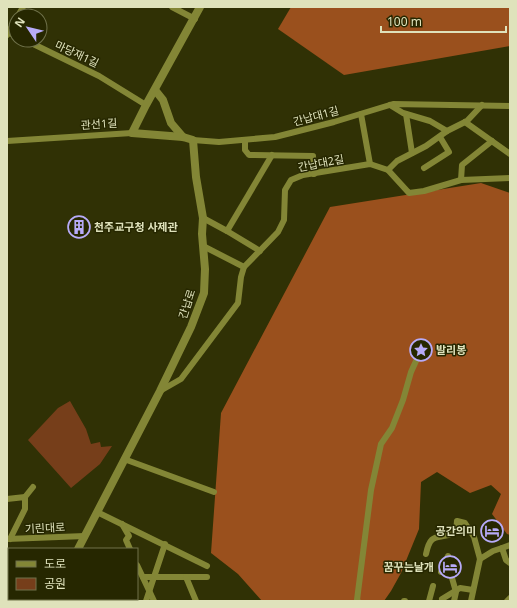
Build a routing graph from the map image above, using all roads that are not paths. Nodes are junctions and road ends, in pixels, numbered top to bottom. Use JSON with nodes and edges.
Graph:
{"nodes":[{"id":1,"x":172,"y":7,"type":"edge"},
{"id":2,"x":200,"y":7,"type":"edge"},
{"id":3,"x":195,"y":19,"type":"junction"},
{"id":4,"x":42,"y":48,"type":"edge"},
{"id":5,"x":155,"y":90,"type":"junction"},
{"id":6,"x":146,"y":105,"type":"junction"},
{"id":7,"x":390,"y":105,"type":"junction"},
{"id":8,"x":482,"y":105,"type":"junction"},
{"id":9,"x":510,"y":106,"type":"edge"},
{"id":10,"x":361,"y":114,"type":"junction"},
{"id":11,"x":406,"y":114,"type":"junction"},
{"id":12,"x":465,"y":122,"type":"junction"},
{"id":13,"x":447,"y":131,"type":"junction"},
{"id":14,"x":132,"y":133,"type":"junction"},
{"id":15,"x":183,"y":137,"type":"junction"},
{"id":16,"x":440,"y":137,"type":"junction"},
{"id":17,"x":193,"y":140,"type":"junction"},
{"id":18,"x":245,"y":140,"type":"junction"},
{"id":19,"x":7,"y":141,"type":"edge"},
{"id":20,"x":492,"y":141,"type":"junction"},
{"id":21,"x":412,"y":153,"type":"junction"},
{"id":22,"x":510,"y":154,"type":"edge"},
{"id":23,"x":272,"y":156,"type":"junction"},
{"id":24,"x":370,"y":164,"type":"junction"},
{"id":25,"x":424,"y":168,"type":"dead end"},
{"id":26,"x":388,"y":170,"type":"junction"},
{"id":27,"x":314,"y":174,"type":"junction"},
{"id":28,"x":510,"y":178,"type":"edge"},
{"id":29,"x":461,"y":180,"type":"junction"},
{"id":30,"x":203,"y":218,"type":"junction"},
{"id":31,"x":227,"y":231,"type":"junction"},
{"id":32,"x":204,"y":246,"type":"junction"},
{"id":33,"x":260,"y":251,"type":"junction"},
{"id":34,"x":244,"y":267,"type":"junction"},
{"id":35,"x":421,"y":350,"type":"dead end"},
{"id":36,"x":160,"y":391,"type":"junction"},
{"id":37,"x":124,"y":459,"type":"junction"},
{"id":38,"x":33,"y":487,"type":"dead end"},
{"id":39,"x":214,"y":492,"type":"dead end"},
{"id":40,"x":24,"y":497,"type":"junction"},
{"id":41,"x":7,"y":499,"type":"edge"},
{"id":42,"x":97,"y":512,"type":"junction"},
{"id":43,"x":122,"y":524,"type":"junction"},
{"id":44,"x":85,"y":536,"type":"junction"},
{"id":45,"x":9,"y":539,"type":"edge"},
{"id":46,"x":165,"y":544,"type":"junction"},
{"id":47,"x":510,"y":545,"type":"edge"},
{"id":48,"x":79,"y":548,"type":"edge"},
{"id":49,"x":130,"y":548,"type":"edge"},
{"id":50,"x":502,"y":548,"type":"junction"},
{"id":51,"x":426,"y":554,"type":"dead end"},
{"id":52,"x":448,"y":556,"type":"dead end"},
{"id":53,"x":480,"y":559,"type":"junction"},
{"id":54,"x":510,"y":563,"type":"edge"},
{"id":55,"x":207,"y":566,"type":"dead end"},
{"id":56,"x":138,"y":567,"type":"edge"},
{"id":57,"x":441,"y":572,"type":"dead end"},
{"id":58,"x":143,"y":577,"type":"junction"},
{"id":59,"x":154,"y":577,"type":"junction"},
{"id":60,"x":186,"y":577,"type":"junction"},
{"id":61,"x":206,"y":577,"type":"dead end"},
{"id":62,"x":452,"y":578,"type":"dead end"},
{"id":63,"x":433,"y":586,"type":"dead end"},
{"id":64,"x":455,"y":590,"type":"junction"},
{"id":65,"x":473,"y":590,"type":"junction"},
{"id":66,"x":149,"y":591,"type":"junction"},
{"id":67,"x":510,"y":598,"type":"edge"},
{"id":68,"x":442,"y":599,"type":"dead end"},
{"id":69,"x":146,"y":601,"type":"edge"},
{"id":70,"x":154,"y":601,"type":"edge"},
{"id":71,"x":196,"y":601,"type":"edge"},
{"id":72,"x":358,"y":601,"type":"edge"},
{"id":73,"x":429,"y":601,"type":"edge"},
{"id":74,"x":454,"y":601,"type":"edge"},
{"id":75,"x":471,"y":601,"type":"edge"},
{"id":76,"x":507,"y":601,"type":"edge"}],
"edges":[{"from":1,"to":3,"type":"street"},
{"from":2,"to":3,"type":"street"},
{"from":3,"to":5,"type":"street"},
{"from":4,"to":6,"type":"street","name":"마당재1길"},
{"from":5,"to":6,"type":"street"},
{"from":5,"to":15,"type":"street"},
{"from":6,"to":14,"type":"street"},
{"from":7,"to":8,"type":"street","name":"간납대1길"},
{"from":7,"to":10,"type":"street","name":"간납대1길"},
{"from":7,"to":11,"type":"street"},
{"from":8,"to":9,"type":"street","name":"간납대1길"},
{"from":8,"to":12,"type":"street"},
{"from":10,"to":18,"type":"street","name":"간납대1길"},
{"from":10,"to":24,"type":"street"},
{"from":11,"to":13,"type":"street"},
{"from":11,"to":21,"type":"street"},
{"from":12,"to":13,"type":"street"},
{"from":12,"to":20,"type":"street"},
{"from":13,"to":16,"type":"street"},
{"from":14,"to":15,"type":"street","name":"관선1길"},
{"from":14,"to":19,"type":"street","name":"관선1길"},
{"from":15,"to":17,"type":"street","name":"관선1길"},
{"from":16,"to":21,"type":"street"},
{"from":16,"to":25,"type":"street"},
{"from":17,"to":18,"type":"street","name":"간납대1길"},
{"from":17,"to":30,"type":"street","name":"간납로"},
{"from":18,"to":23,"type":"street"},
{"from":20,"to":22,"type":"street"},
{"from":20,"to":29,"type":"street"},
{"from":21,"to":26,"type":"street"},
{"from":23,"to":27,"type":"street"},
{"from":23,"to":31,"type":"street"},
{"from":24,"to":26,"type":"street","name":"간납대2길"},
{"from":24,"to":27,"type":"street","name":"간납대2길"},
{"from":26,"to":29,"type":"street","name":"간납대2길"},
{"from":27,"to":33,"type":"street","name":"간납대2길"},
{"from":28,"to":29,"type":"street","name":"간납대2길"},
{"from":30,"to":31,"type":"street"},
{"from":30,"to":32,"type":"street","name":"간납로"},
{"from":31,"to":33,"type":"street"},
{"from":32,"to":34,"type":"street"},
{"from":32,"to":36,"type":"street","name":"간납로"},
{"from":33,"to":34,"type":"street","name":"간납대2길"},
{"from":34,"to":36,"type":"street"},
{"from":35,"to":72,"type":"street"},
{"from":36,"to":37,"type":"street","name":"간납로"},
{"from":37,"to":39,"type":"street"},
{"from":37,"to":42,"type":"street","name":"간납로"},
{"from":38,"to":40,"type":"street"},
{"from":40,"to":41,"type":"street"},
{"from":40,"to":45,"type":"street"},
{"from":42,"to":43,"type":"street"},
{"from":42,"to":44,"type":"street","name":"간납로"},
{"from":43,"to":46,"type":"street"},
{"from":43,"to":49,"type":"street"},
{"from":44,"to":45,"type":"street","name":"기린대로"},
{"from":44,"to":48,"type":"street","name":"간납로"},
{"from":46,"to":55,"type":"street"},
{"from":46,"to":59,"type":"street"},
{"from":47,"to":50,"type":"street"},
{"from":50,"to":53,"type":"street"},
{"from":50,"to":54,"type":"street"},
{"from":51,"to":53,"type":"street"},
{"from":52,"to":57,"type":"street"},
{"from":53,"to":65,"type":"street"},
{"from":56,"to":58,"type":"street"},
{"from":58,"to":59,"type":"street"},
{"from":58,"to":66,"type":"street"},
{"from":59,"to":60,"type":"street"},
{"from":59,"to":66,"type":"street"},
{"from":60,"to":61,"type":"street"},
{"from":60,"to":71,"type":"street"},
{"from":62,"to":64,"type":"street"},
{"from":63,"to":73,"type":"street"},
{"from":64,"to":65,"type":"street"},
{"from":64,"to":68,"type":"street"},
{"from":64,"to":74,"type":"street"},
{"from":65,"to":75,"type":"street"},
{"from":66,"to":69,"type":"street"},
{"from":66,"to":70,"type":"street"},
{"from":67,"to":76,"type":"street"}]}
